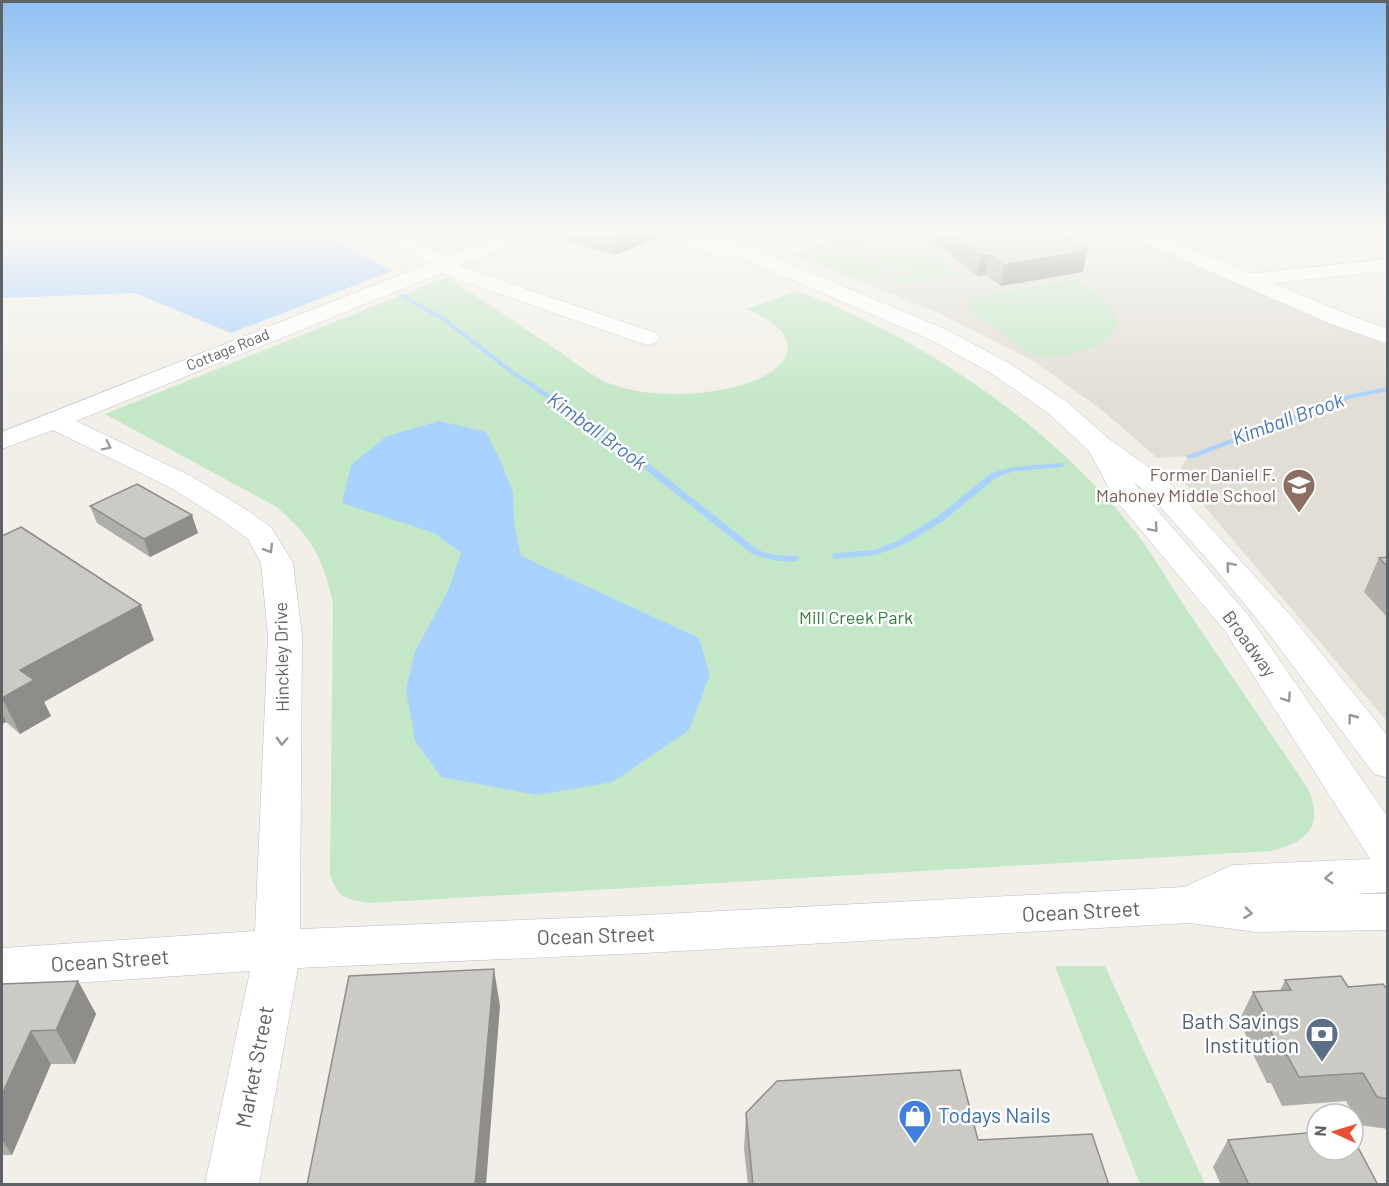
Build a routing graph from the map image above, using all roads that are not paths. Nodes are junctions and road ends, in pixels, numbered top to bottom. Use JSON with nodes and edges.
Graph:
{"nodes":[{"id":1,"x":382,"y":289,"type":"edge"},
{"id":2,"x":511,"y":289,"type":"edge"},
{"id":3,"x":832,"y":289,"type":"edge"},
{"id":4,"x":1269,"y":289,"type":"edge"},
{"id":5,"x":1388,"y":337,"type":"edge"},
{"id":6,"x":648,"y":338,"type":"dead end"},
{"id":7,"x":54,"y":420,"type":"junction"},
{"id":8,"x":2,"y":441,"type":"edge"},
{"id":9,"x":1099,"y":445,"type":"junction"},
{"id":10,"x":1388,"y":764,"type":"edge"},
{"id":11,"x":1388,"y":852,"type":"edge"},
{"id":12,"x":1388,"y":875,"type":"edge"},
{"id":13,"x":1190,"y":905,"type":"junction"},
{"id":14,"x":1388,"y":912,"type":"edge"},
{"id":15,"x":278,"y":949,"type":"junction"},
{"id":16,"x":2,"y":968,"type":"edge"},
{"id":17,"x":232,"y":1185,"type":"edge"}],
"edges":[{"from":1,"to":7,"type":"street","name":"Cottage Road"},
{"from":2,"to":6,"type":"street"},
{"from":3,"to":9,"type":"street","name":"Broadway"},
{"from":4,"to":5,"type":"street"},
{"from":7,"to":8,"type":"street","name":"Cottage Road"},
{"from":7,"to":15,"type":"street","name":"Hinckley Drive","one_way":true},
{"from":10,"to":9,"type":"street","name":"Broadway","one_way":true},
{"from":9,"to":11,"type":"street","name":"Broadway","one_way":true},
{"from":12,"to":13,"type":"street","name":"Ocean Street","one_way":true},
{"from":13,"to":14,"type":"street","name":"Ocean Street","one_way":true},
{"from":13,"to":15,"type":"street","name":"Ocean Street"},
{"from":15,"to":16,"type":"street","name":"Ocean Street"},
{"from":15,"to":17,"type":"street","name":"Market Street"}]}
